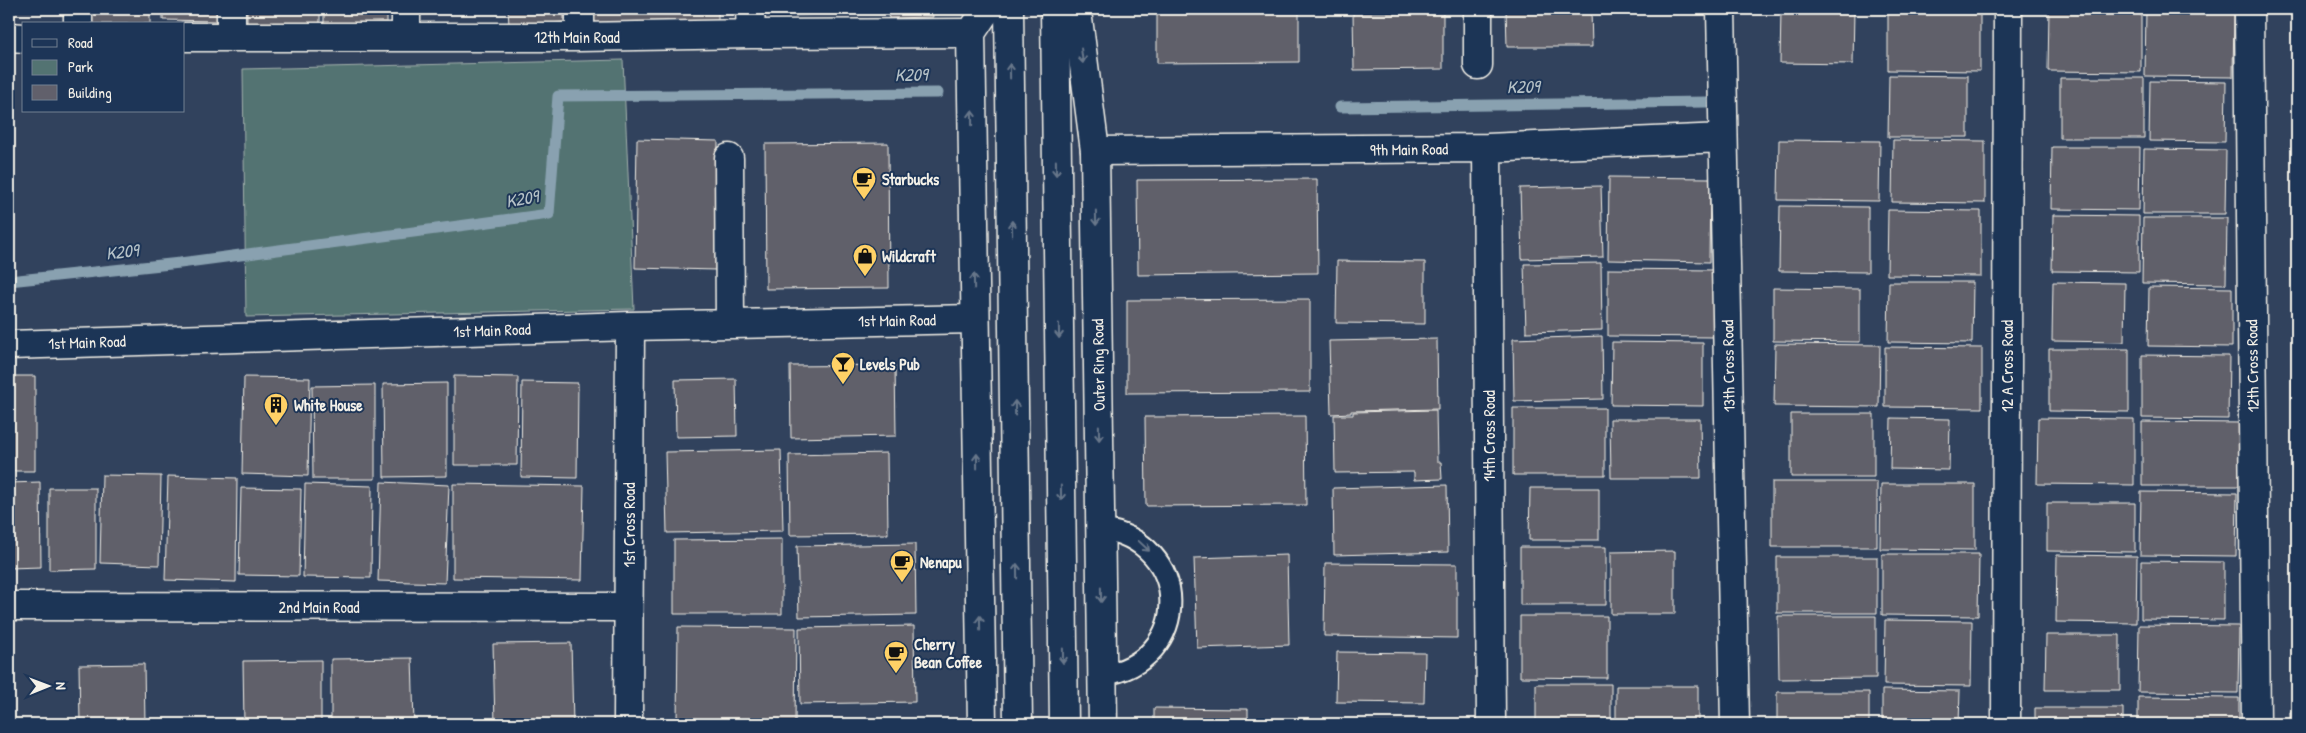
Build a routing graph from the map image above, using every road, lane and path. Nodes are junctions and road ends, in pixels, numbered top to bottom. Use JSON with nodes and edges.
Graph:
{"nodes":[{"id":1,"x":78,"y":9,"type":"edge"},
{"id":2,"x":231,"y":9,"type":"edge"},
{"id":3,"x":406,"y":9,"type":"edge"},
{"id":4,"x":580,"y":9,"type":"edge"},
{"id":5,"x":987,"y":9,"type":"edge"},
{"id":6,"x":1009,"y":9,"type":"edge"},
{"id":7,"x":1056,"y":9,"type":"edge"},
{"id":8,"x":1072,"y":9,"type":"edge"},
{"id":9,"x":1478,"y":9,"type":"edge"},
{"id":10,"x":1721,"y":9,"type":"edge"},
{"id":11,"x":2008,"y":9,"type":"edge"},
{"id":12,"x":2248,"y":9,"type":"edge"},
{"id":13,"x":750,"y":21,"type":"edge"},
{"id":14,"x":78,"y":22,"type":"edge"},
{"id":15,"x":971,"y":33,"type":"junction"},
{"id":16,"x":9,"y":37,"type":"edge"},
{"id":17,"x":185,"y":37,"type":"edge"},
{"id":18,"x":231,"y":37,"type":"junction"},
{"id":19,"x":406,"y":37,"type":"junction"},
{"id":20,"x":580,"y":37,"type":"junction"},
{"id":21,"x":22,"y":38,"type":"edge"},
{"id":22,"x":1478,"y":65,"type":"dead end"},
{"id":23,"x":1723,"y":138,"type":"junction"},
{"id":24,"x":1487,"y":148,"type":"junction"},
{"id":25,"x":1095,"y":151,"type":"junction"},
{"id":26,"x":729,"y":158,"type":"dead end"},
{"id":27,"x":975,"y":319,"type":"junction"},
{"id":28,"x":730,"y":324,"type":"junction"},
{"id":29,"x":630,"y":326,"type":"junction"},
{"id":30,"x":9,"y":345,"type":"edge"},
{"id":31,"x":1100,"y":529,"type":"junction"},
{"id":32,"x":9,"y":606,"type":"edge"},
{"id":33,"x":628,"y":607,"type":"junction"},
{"id":34,"x":1102,"y":675,"type":"junction"},
{"id":35,"x":628,"y":724,"type":"edge"},
{"id":36,"x":982,"y":724,"type":"edge"},
{"id":37,"x":1018,"y":724,"type":"edge"},
{"id":38,"x":1064,"y":724,"type":"edge"},
{"id":39,"x":1103,"y":724,"type":"edge"},
{"id":40,"x":1491,"y":724,"type":"edge"},
{"id":41,"x":1735,"y":724,"type":"edge"},
{"id":42,"x":2006,"y":724,"type":"edge"},
{"id":43,"x":2256,"y":724,"type":"edge"}],
"edges":[{"from":1,"to":14,"type":"main road"},
{"from":2,"to":18,"type":"main road"},
{"from":3,"to":19,"type":"main road"},
{"from":4,"to":20,"type":"main road"},
{"from":5,"to":15,"type":"main road"},
{"from":37,"to":6,"type":"main road","one_way":true},
{"from":7,"to":38,"type":"main road","one_way":true},
{"from":8,"to":25,"type":"main road","name":"Outer Ring Road","one_way":true},
{"from":9,"to":22,"type":"main road"},
{"from":10,"to":23,"type":"main road","name":"13th Cross Road"},
{"from":11,"to":42,"type":"main road","name":"12 A Cross Road"},
{"from":12,"to":43,"type":"main road","name":"12th Cross Road"},
{"from":13,"to":15,"type":"main road","name":"12th Main Road"},
{"from":13,"to":20,"type":"main road","name":"12th Main Road"},
{"from":27,"to":15,"type":"main road","one_way":true},
{"from":16,"to":21,"type":"main road"},
{"from":17,"to":18,"type":"main road","name":"12th Main Road"},
{"from":18,"to":19,"type":"main road","name":"12th Main Road"},
{"from":19,"to":20,"type":"main road","name":"12th Main Road"},
{"from":23,"to":24,"type":"main road","name":"9th Main Road"},
{"from":23,"to":41,"type":"main road","name":"13th Cross Road"},
{"from":24,"to":25,"type":"main road","name":"9th Main Road"},
{"from":24,"to":40,"type":"main road","name":"14th Cross Road"},
{"from":25,"to":31,"type":"main road","name":"Outer Ring Road","one_way":true},
{"from":26,"to":28,"type":"main road"},
{"from":27,"to":28,"type":"main road","name":"1st Main Road"},
{"from":36,"to":27,"type":"main road","one_way":true},
{"from":28,"to":29,"type":"main road","name":"1st Main Road"},
{"from":29,"to":30,"type":"main road","name":"1st Main Road"},
{"from":29,"to":33,"type":"main road","name":"1st Cross Road"},
{"from":31,"to":34,"type":"main road","name":"Outer Ring Road","one_way":true},
{"from":31,"to":34,"type":"lane","one_way":true},
{"from":32,"to":33,"type":"main road","name":"2nd Main Road"},
{"from":33,"to":35,"type":"main road","name":"1st Cross Road"},
{"from":34,"to":39,"type":"main road","name":"Outer Ring Road"}]}
